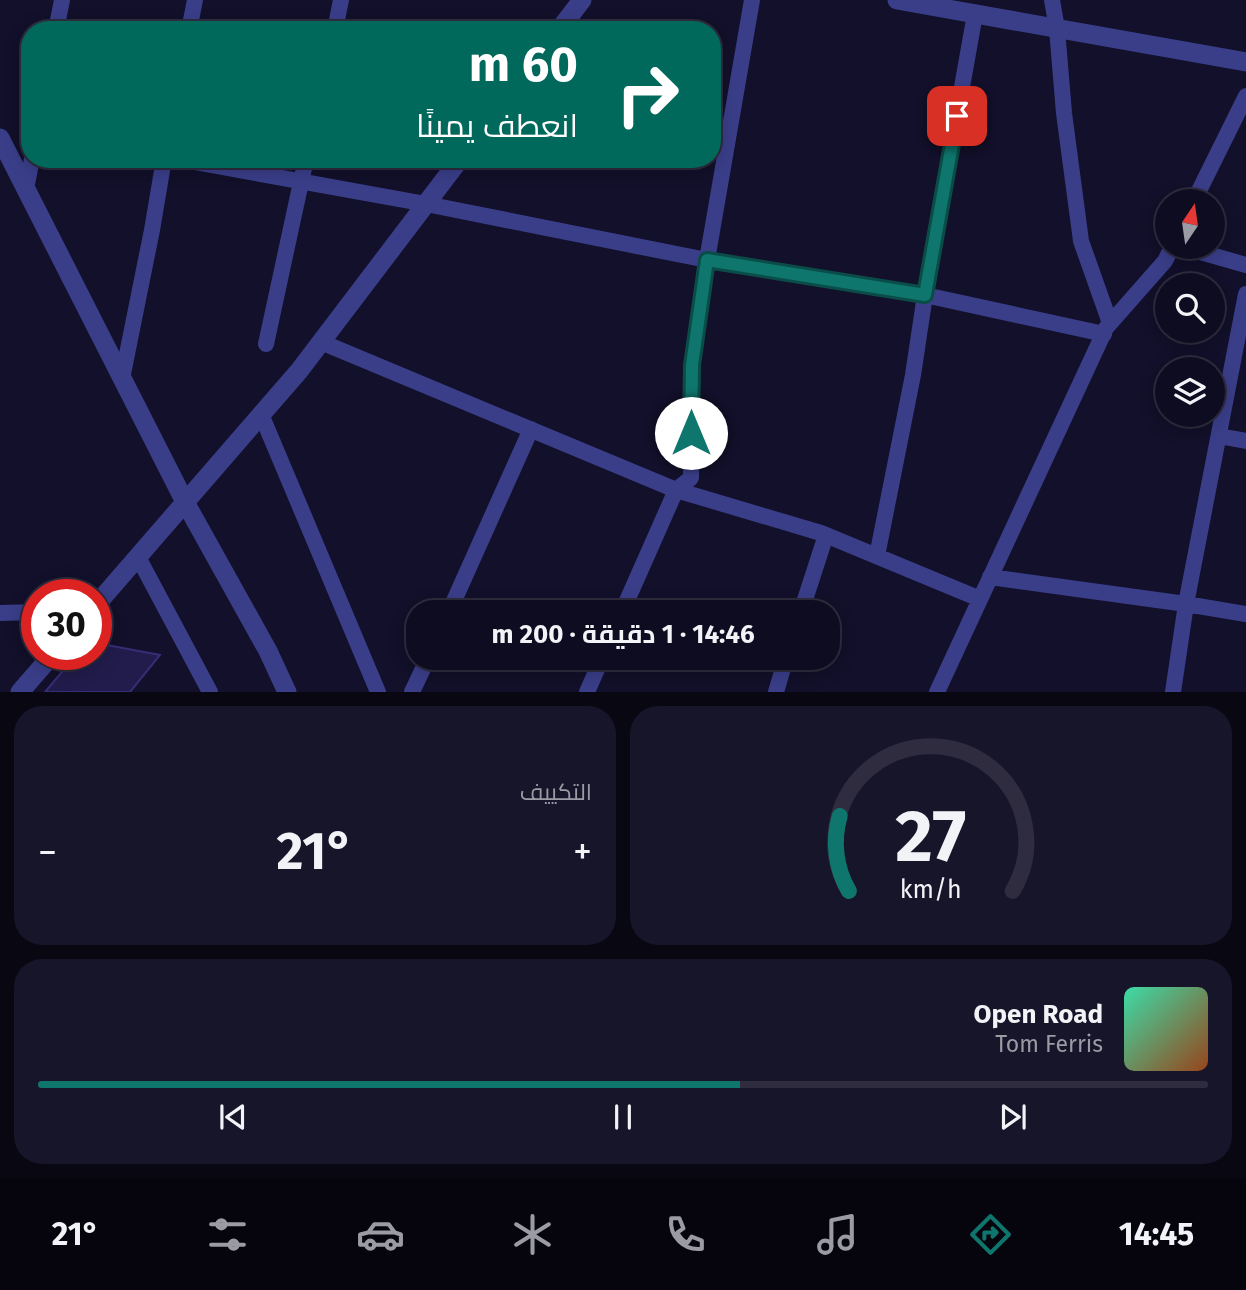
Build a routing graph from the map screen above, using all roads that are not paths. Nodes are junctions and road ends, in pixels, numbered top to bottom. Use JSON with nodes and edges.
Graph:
{"nodes":[{"id":1,"x":62,"y":0,"type":"edge"},
{"id":2,"x":195,"y":0,"type":"edge"},
{"id":3,"x":341,"y":0,"type":"edge"},
{"id":4,"x":582,"y":0,"type":"edge"},
{"id":5,"x":752,"y":0,"type":"edge"},
{"id":6,"x":897,"y":0,"type":"edge"},
{"id":7,"x":1052,"y":0,"type":"edge"},
{"id":8,"x":975,"y":14,"type":"junction"},
{"id":9,"x":58,"y":21,"type":"edge"},
{"id":10,"x":191,"y":21,"type":"edge"},
{"id":11,"x":337,"y":21,"type":"edge"},
{"id":12,"x":566,"y":21,"type":"edge"},
{"id":13,"x":1056,"y":29,"type":"junction"},
{"id":14,"x":1246,"y":62,"type":"edge"},
{"id":15,"x":1246,"y":96,"type":"edge"},
{"id":16,"x":0,"y":138,"type":"edge"},
{"id":17,"x":30,"y":168,"type":"edge"},
{"id":18,"x":162,"y":168,"type":"edge"},
{"id":19,"x":226,"y":168,"type":"edge"},
{"id":20,"x":304,"y":168,"type":"edge"},
{"id":21,"x":453,"y":168,"type":"edge"},
{"id":22,"x":301,"y":182,"type":"junction"},
{"id":23,"x":26,"y":189,"type":"junction"},
{"id":24,"x":1200,"y":189,"type":"edge"},
{"id":25,"x":426,"y":204,"type":"junction"},
{"id":26,"x":1166,"y":259,"type":"edge"},
{"id":27,"x":1225,"y":259,"type":"edge"},
{"id":28,"x":707,"y":260,"type":"junction"},
{"id":29,"x":1246,"y":265,"type":"edge"},
{"id":30,"x":1246,"y":294,"type":"edge"},
{"id":31,"x":925,"y":295,"type":"junction"},
{"id":32,"x":1107,"y":329,"type":"junction"},
{"id":33,"x":321,"y":342,"type":"junction"},
{"id":34,"x":266,"y":344,"type":"dead end"},
{"id":35,"x":122,"y":379,"type":"junction"},
{"id":36,"x":261,"y":414,"type":"junction"},
{"id":37,"x":531,"y":429,"type":"junction"},
{"id":38,"x":1219,"y":436,"type":"junction"},
{"id":39,"x":1246,"y":441,"type":"edge"},
{"id":40,"x":676,"y":491,"type":"junction"},
{"id":41,"x":185,"y":502,"type":"junction"},
{"id":42,"x":826,"y":535,"type":"junction"},
{"id":43,"x":877,"y":556,"type":"junction"},
{"id":44,"x":138,"y":557,"type":"junction"},
{"id":45,"x":990,"y":577,"type":"junction"},
{"id":46,"x":112,"y":587,"type":"edge"},
{"id":47,"x":980,"y":599,"type":"junction"},
{"id":48,"x":454,"y":600,"type":"edge"},
{"id":49,"x":627,"y":600,"type":"edge"},
{"id":50,"x":805,"y":600,"type":"edge"},
{"id":51,"x":1186,"y":604,"type":"junction"},
{"id":52,"x":21,"y":612,"type":"edge"},
{"id":53,"x":0,"y":613,"type":"edge"},
{"id":54,"x":1246,"y":614,"type":"edge"},
{"id":55,"x":38,"y":670,"type":"edge"},
{"id":56,"x":422,"y":670,"type":"edge"},
{"id":57,"x":597,"y":670,"type":"edge"},
{"id":58,"x":782,"y":670,"type":"edge"},
{"id":59,"x":20,"y":691,"type":"edge"},
{"id":60,"x":210,"y":691,"type":"edge"},
{"id":61,"x":287,"y":691,"type":"edge"},
{"id":62,"x":379,"y":691,"type":"edge"},
{"id":63,"x":412,"y":691,"type":"edge"},
{"id":64,"x":587,"y":691,"type":"edge"},
{"id":65,"x":776,"y":691,"type":"edge"},
{"id":66,"x":937,"y":691,"type":"edge"},
{"id":67,"x":1173,"y":691,"type":"edge"}],
"edges":[{"from":1,"to":9,"type":"street"},
{"from":2,"to":10,"type":"street"},
{"from":3,"to":11,"type":"street"},
{"from":4,"to":12,"type":"street"},
{"from":5,"to":28,"type":"street"},
{"from":6,"to":8,"type":"street"},
{"from":7,"to":13,"type":"street"},
{"from":8,"to":13,"type":"street"},
{"from":8,"to":31,"type":"street"},
{"from":13,"to":14,"type":"street"},
{"from":13,"to":32,"type":"street"},
{"from":15,"to":24,"type":"street"},
{"from":16,"to":23,"type":"street"},
{"from":17,"to":23,"type":"street"},
{"from":18,"to":35,"type":"street"},
{"from":19,"to":22,"type":"street"},
{"from":20,"to":22,"type":"street"},
{"from":21,"to":25,"type":"street"},
{"from":22,"to":25,"type":"street"},
{"from":22,"to":34,"type":"street"},
{"from":23,"to":35,"type":"street"},
{"from":25,"to":28,"type":"street"},
{"from":25,"to":33,"type":"street"},
{"from":26,"to":32,"type":"street"},
{"from":27,"to":29,"type":"street"},
{"from":28,"to":31,"type":"street"},
{"from":28,"to":40,"type":"street"},
{"from":30,"to":38,"type":"street"},
{"from":31,"to":32,"type":"street"},
{"from":31,"to":43,"type":"street"},
{"from":32,"to":45,"type":"street"},
{"from":33,"to":36,"type":"street"},
{"from":33,"to":37,"type":"street"},
{"from":35,"to":41,"type":"street"},
{"from":36,"to":41,"type":"street"},
{"from":36,"to":62,"type":"street"},
{"from":37,"to":40,"type":"street"},
{"from":37,"to":48,"type":"street"},
{"from":38,"to":39,"type":"street"},
{"from":38,"to":51,"type":"street"},
{"from":40,"to":42,"type":"street"},
{"from":40,"to":49,"type":"street"},
{"from":41,"to":44,"type":"street"},
{"from":41,"to":61,"type":"street"},
{"from":42,"to":43,"type":"street"},
{"from":42,"to":50,"type":"street"},
{"from":43,"to":47,"type":"street"},
{"from":44,"to":46,"type":"street"},
{"from":44,"to":60,"type":"street"},
{"from":45,"to":47,"type":"street"},
{"from":45,"to":51,"type":"street"},
{"from":47,"to":66,"type":"street"},
{"from":51,"to":54,"type":"street"},
{"from":51,"to":67,"type":"street"},
{"from":52,"to":53,"type":"street"},
{"from":55,"to":59,"type":"street"},
{"from":56,"to":63,"type":"street"},
{"from":57,"to":64,"type":"street"},
{"from":58,"to":65,"type":"street"}]}
